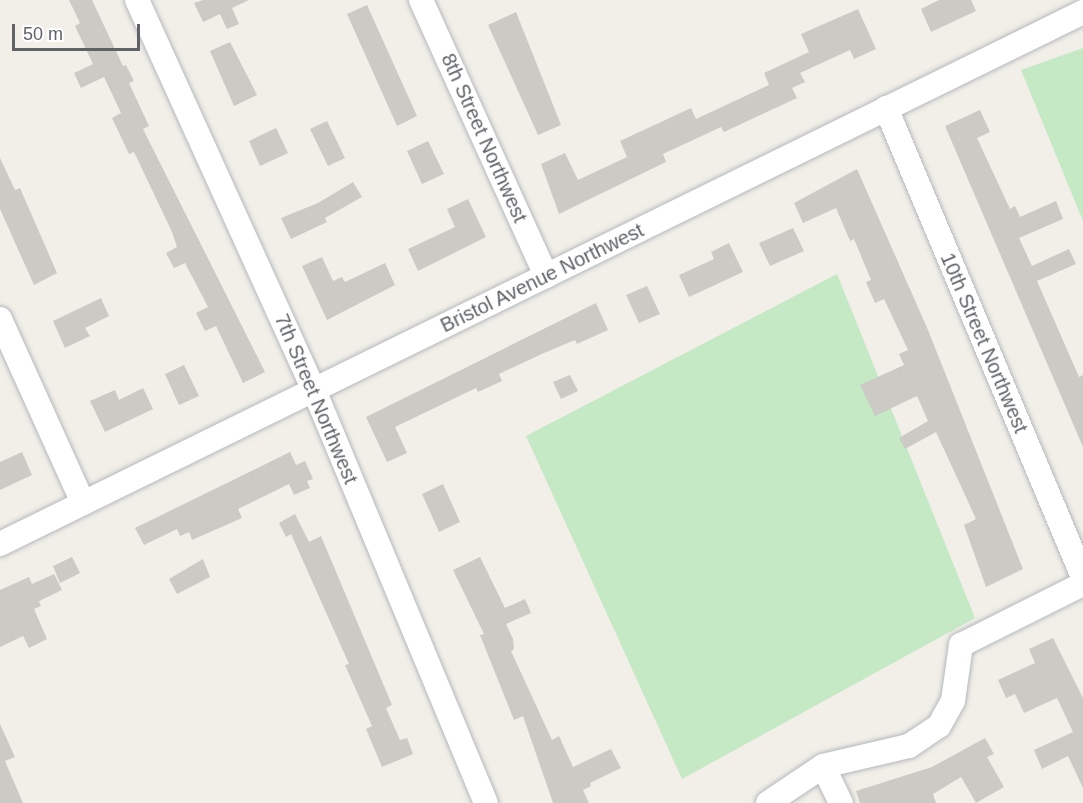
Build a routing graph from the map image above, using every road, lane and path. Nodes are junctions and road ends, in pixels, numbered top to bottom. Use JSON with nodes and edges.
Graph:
{"nodes":[{"id":1,"x":137,"y":0,"type":"edge"},
{"id":2,"x":421,"y":0,"type":"edge"},
{"id":3,"x":1083,"y":12,"type":"edge"},
{"id":4,"x":886,"y":108,"type":"junction"},
{"id":5,"x":546,"y":276,"type":"junction"},
{"id":6,"x":0,"y":319,"type":"edge"},
{"id":7,"x":314,"y":390,"type":"junction"},
{"id":8,"x":83,"y":503,"type":"junction"},
{"id":9,"x":0,"y":544,"type":"edge"},
{"id":10,"x":1083,"y":578,"type":"edge"},
{"id":11,"x":1083,"y":584,"type":"edge"},
{"id":12,"x":824,"y":766,"type":"junction"},
{"id":13,"x":486,"y":803,"type":"edge"},
{"id":14,"x":768,"y":803,"type":"edge"},
{"id":15,"x":842,"y":803,"type":"edge"}],
"edges":[{"from":1,"to":7,"type":"street","name":"7th Street Northwest"},
{"from":2,"to":5,"type":"street","name":"8th Street Northwest"},
{"from":3,"to":4,"type":"street","name":"Bristol Avenue Northwest"},
{"from":4,"to":5,"type":"street","name":"Bristol Avenue Northwest"},
{"from":4,"to":10,"type":"street","name":"10th Street Northwest"},
{"from":5,"to":7,"type":"street","name":"Bristol Avenue Northwest"},
{"from":6,"to":8,"type":"street"},
{"from":7,"to":8,"type":"street","name":"Bristol Avenue Northwest"},
{"from":7,"to":13,"type":"street","name":"7th Street Northwest"},
{"from":8,"to":9,"type":"street","name":"Bristol Avenue Northwest"},
{"from":11,"to":12,"type":"street"},
{"from":12,"to":14,"type":"street"},
{"from":12,"to":15,"type":"street"}]}
